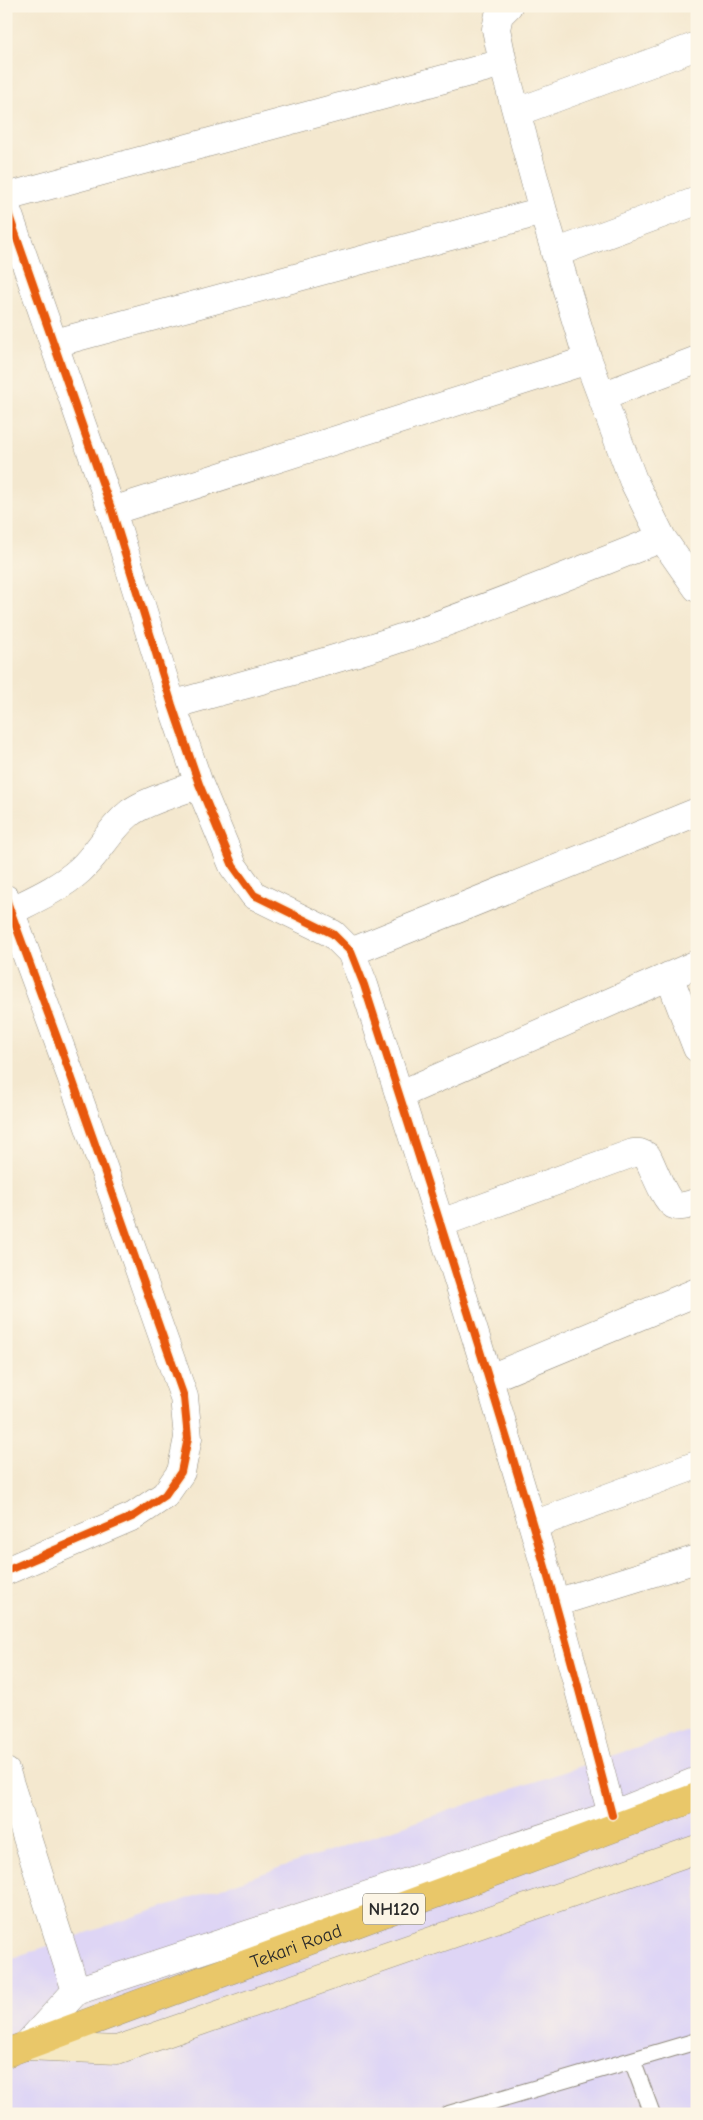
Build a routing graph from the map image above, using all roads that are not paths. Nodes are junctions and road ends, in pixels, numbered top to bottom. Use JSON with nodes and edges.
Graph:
{"nodes":[{"id":1,"x":508,"y":6,"type":"edge"},
{"id":2,"x":697,"y":46,"type":"edge"},
{"id":3,"x":504,"y":63,"type":"junction"},
{"id":4,"x":517,"y":112,"type":"junction"},
{"id":5,"x":6,"y":196,"type":"edge"},
{"id":6,"x":697,"y":201,"type":"edge"},
{"id":7,"x":6,"y":207,"type":"edge"},
{"id":8,"x":543,"y":211,"type":"junction"},
{"id":9,"x":555,"y":253,"type":"junction"},
{"id":10,"x":55,"y":343,"type":"junction"},
{"id":11,"x":588,"y":360,"type":"junction"},
{"id":12,"x":697,"y":360,"type":"edge"},
{"id":13,"x":602,"y":396,"type":"junction"},
{"id":14,"x":112,"y":512,"type":"junction"},
{"id":15,"x":662,"y":538,"type":"junction"},
{"id":16,"x":693,"y":574,"type":"edge"},
{"id":17,"x":172,"y":704,"type":"junction"},
{"id":18,"x":199,"y":784,"type":"junction"},
{"id":19,"x":697,"y":812,"type":"edge"},
{"id":20,"x":9,"y":905,"type":"edge"},
{"id":21,"x":351,"y":952,"type":"junction"},
{"id":22,"x":697,"y":964,"type":"edge"},
{"id":23,"x":669,"y":976,"type":"junction"},
{"id":24,"x":697,"y":1048,"type":"edge"},
{"id":25,"x":399,"y":1095,"type":"junction"},
{"id":26,"x":697,"y":1202,"type":"edge"},
{"id":27,"x":442,"y":1223,"type":"junction"},
{"id":28,"x":697,"y":1292,"type":"edge"},
{"id":29,"x":488,"y":1379,"type":"junction"},
{"id":30,"x":697,"y":1465,"type":"edge"},
{"id":31,"x":533,"y":1525,"type":"junction"},
{"id":32,"x":697,"y":1560,"type":"edge"},
{"id":33,"x":6,"y":1571,"type":"edge"},
{"id":34,"x":555,"y":1603,"type":"junction"},
{"id":35,"x":6,"y":1772,"type":"edge"},
{"id":36,"x":697,"y":1781,"type":"edge"},
{"id":37,"x":697,"y":1797,"type":"edge"},
{"id":38,"x":612,"y":1815,"type":"junction"},
{"id":39,"x":697,"y":1849,"type":"edge"},
{"id":40,"x":76,"y":1991,"type":"junction"},
{"id":41,"x":697,"y":2041,"type":"edge"},
{"id":42,"x":16,"y":2050,"type":"edge"},
{"id":43,"x":632,"y":2060,"type":"junction"},
{"id":44,"x":449,"y":2114,"type":"edge"},
{"id":45,"x":652,"y":2114,"type":"edge"}],
"edges":[{"from":1,"to":3,"type":"street"},
{"from":2,"to":4,"type":"street"},
{"from":3,"to":4,"type":"street"},
{"from":3,"to":5,"type":"street"},
{"from":4,"to":8,"type":"street"},
{"from":6,"to":9,"type":"street"},
{"from":7,"to":10,"type":"street"},
{"from":8,"to":9,"type":"street"},
{"from":8,"to":10,"type":"street"},
{"from":9,"to":11,"type":"street"},
{"from":10,"to":14,"type":"street"},
{"from":11,"to":13,"type":"street"},
{"from":11,"to":14,"type":"street"},
{"from":12,"to":13,"type":"street"},
{"from":13,"to":15,"type":"street"},
{"from":14,"to":17,"type":"street"},
{"from":15,"to":16,"type":"street"},
{"from":15,"to":17,"type":"street"},
{"from":17,"to":18,"type":"street"},
{"from":18,"to":20,"type":"street"},
{"from":18,"to":21,"type":"street"},
{"from":19,"to":21,"type":"street"},
{"from":20,"to":33,"type":"street"},
{"from":21,"to":25,"type":"street"},
{"from":22,"to":23,"type":"street"},
{"from":23,"to":24,"type":"street"},
{"from":23,"to":25,"type":"street"},
{"from":25,"to":27,"type":"street"},
{"from":26,"to":27,"type":"street"},
{"from":27,"to":29,"type":"street"},
{"from":28,"to":29,"type":"street"},
{"from":29,"to":31,"type":"street"},
{"from":30,"to":31,"type":"street"},
{"from":31,"to":34,"type":"street"},
{"from":32,"to":34,"type":"street"},
{"from":34,"to":38,"type":"street"},
{"from":35,"to":40,"type":"street"},
{"from":36,"to":38,"type":"street"},
{"from":37,"to":42,"type":"highway","name":"Tekari Road","number":"NH120"},
{"from":38,"to":40,"type":"street"},
{"from":39,"to":42,"type":"street"},
{"from":40,"to":42,"type":"street"},
{"from":41,"to":43,"type":"lane"},
{"from":43,"to":44,"type":"lane"},
{"from":43,"to":45,"type":"lane"}]}
